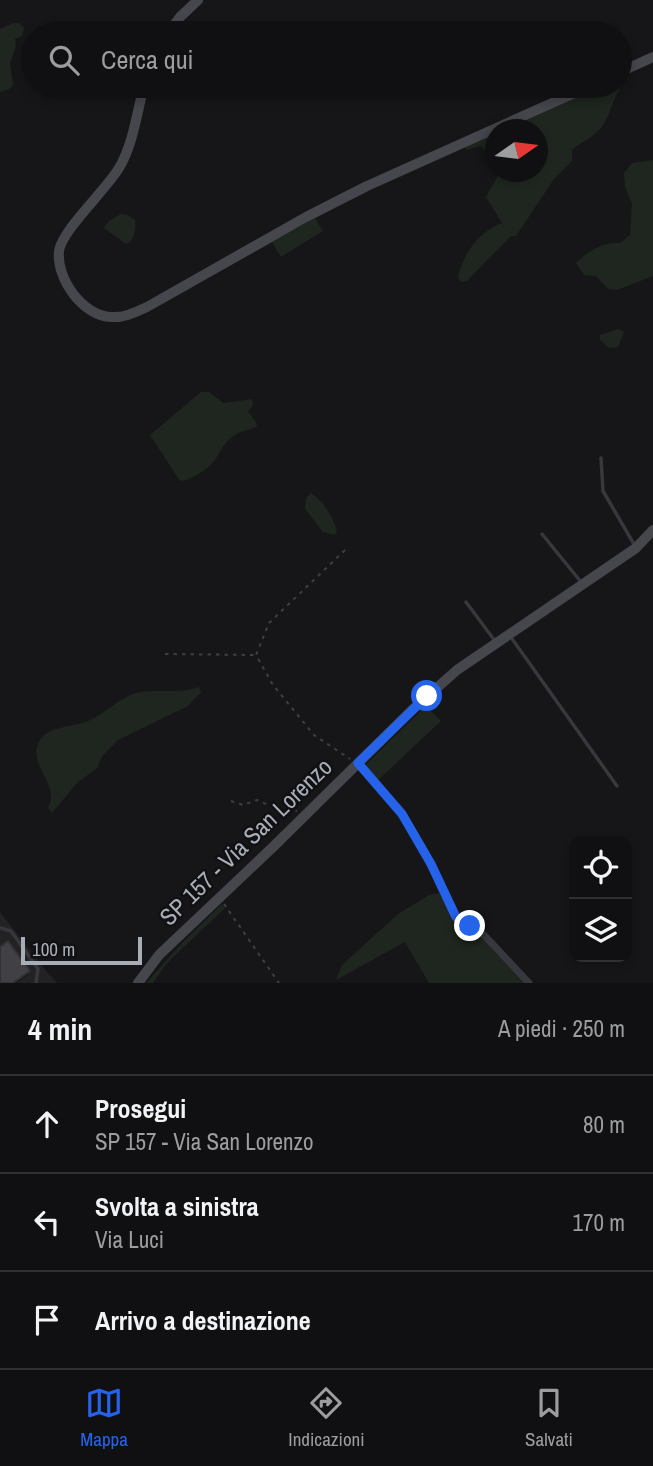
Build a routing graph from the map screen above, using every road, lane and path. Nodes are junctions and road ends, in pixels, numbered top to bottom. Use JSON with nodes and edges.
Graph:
{"nodes":[{"id":1,"x":198,"y":0,"type":"edge"},
{"id":2,"x":177,"y":21,"type":"edge"},
{"id":3,"x":653,"y":57,"type":"edge"},
{"id":4,"x":632,"y":67,"type":"edge"},
{"id":5,"x":141,"y":98,"type":"edge"},
{"id":6,"x":563,"y":98,"type":"edge"},
{"id":7,"x":601,"y":458,"type":"dead end"},
{"id":8,"x":653,"y":530,"type":"edge"},
{"id":9,"x":542,"y":534,"type":"dead end"},
{"id":10,"x":636,"y":548,"type":"junction"},
{"id":11,"x":345,"y":550,"type":"dead end"},
{"id":12,"x":583,"y":583,"type":"junction"},
{"id":13,"x":467,"y":602,"type":"dead end"},
{"id":14,"x":509,"y":634,"type":"junction"},
{"id":15,"x":496,"y":643,"type":"junction"},
{"id":16,"x":164,"y":654,"type":"dead end"},
{"id":17,"x":256,"y":655,"type":"junction"},
{"id":18,"x":358,"y":763,"type":"junction"},
{"id":19,"x":346,"y":765,"type":"dead end"},
{"id":20,"x":617,"y":786,"type":"dead end"},
{"id":21,"x":231,"y":801,"type":"dead end"},
{"id":22,"x":299,"y":810,"type":"dead end"},
{"id":23,"x":219,"y":898,"type":"junction"},
{"id":24,"x":0,"y":928,"type":"edge"},
{"id":25,"x":36,"y":983,"type":"edge"},
{"id":26,"x":138,"y":983,"type":"edge"},
{"id":27,"x":279,"y":983,"type":"edge"},
{"id":28,"x":529,"y":983,"type":"edge"}],
"edges":[{"from":1,"to":2,"type":"street"},
{"from":3,"to":4,"type":"street"},
{"from":5,"to":6,"type":"street"},
{"from":7,"to":10,"type":"lane"},
{"from":8,"to":10,"type":"street","name":"SP 157 - Via San Lorenzo"},
{"from":9,"to":12,"type":"lane"},
{"from":10,"to":12,"type":"street","name":"SP 157 - Via San Lorenzo"},
{"from":11,"to":17,"type":"path"},
{"from":12,"to":14,"type":"street","name":"SP 157 - Via San Lorenzo"},
{"from":13,"to":15,"type":"lane"},
{"from":14,"to":15,"type":"street","name":"SP 157 - Via San Lorenzo"},
{"from":14,"to":20,"type":"lane"},
{"from":15,"to":18,"type":"street","name":"SP 157 - Via San Lorenzo"},
{"from":16,"to":17,"type":"path"},
{"from":17,"to":19,"type":"path"},
{"from":18,"to":23,"type":"street","name":"SP 157 - Via San Lorenzo"},
{"from":18,"to":28,"type":"street"},
{"from":21,"to":22,"type":"path"},
{"from":23,"to":26,"type":"street","name":"SP 157 - Via San Lorenzo"},
{"from":23,"to":27,"type":"path"},
{"from":24,"to":25,"type":"lane"}]}
